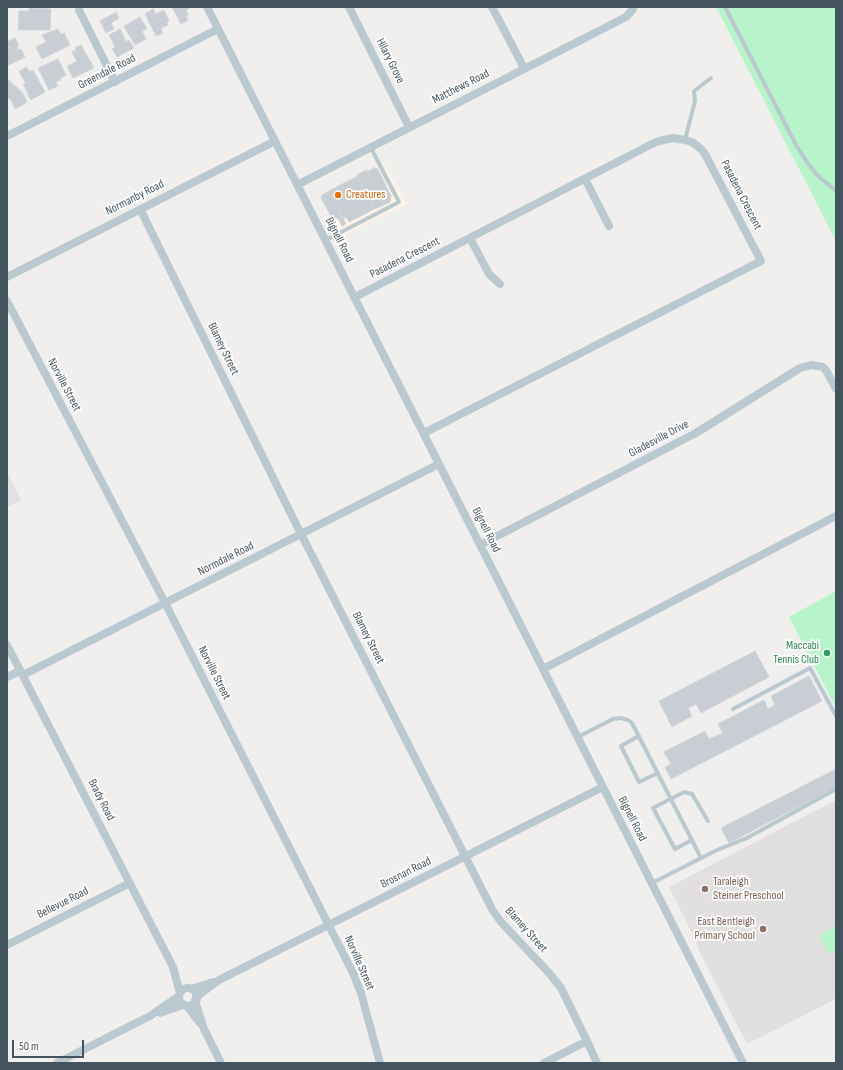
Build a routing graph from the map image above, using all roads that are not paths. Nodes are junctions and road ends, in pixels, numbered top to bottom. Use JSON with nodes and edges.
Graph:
{"nodes":[{"id":1,"x":207,"y":7,"type":"edge"},
{"id":2,"x":349,"y":7,"type":"edge"},
{"id":3,"x":492,"y":7,"type":"edge"},
{"id":4,"x":725,"y":7,"type":"edge"},
{"id":5,"x":633,"y":8,"type":"edge"},
{"id":6,"x":79,"y":10,"type":"dead end"},
{"id":7,"x":218,"y":29,"type":"junction"},
{"id":8,"x":524,"y":68,"type":"junction"},
{"id":9,"x":711,"y":78,"type":"dead end"},
{"id":10,"x":115,"y":82,"type":"junction"},
{"id":11,"x":409,"y":127,"type":"junction"},
{"id":12,"x":7,"y":135,"type":"edge"},
{"id":13,"x":685,"y":140,"type":"junction"},
{"id":14,"x":275,"y":141,"type":"junction"},
{"id":15,"x":370,"y":147,"type":"junction"},
{"id":16,"x":585,"y":179,"type":"junction"},
{"id":17,"x":297,"y":184,"type":"junction"},
{"id":18,"x":836,"y":191,"type":"edge"},
{"id":19,"x":140,"y":209,"type":"junction"},
{"id":20,"x":609,"y":226,"type":"dead end"},
{"id":21,"x":470,"y":238,"type":"junction"},
{"id":22,"x":326,"y":240,"type":"junction"},
{"id":23,"x":7,"y":277,"type":"edge"},
{"id":24,"x":500,"y":284,"type":"dead end"},
{"id":25,"x":355,"y":297,"type":"junction"},
{"id":26,"x":7,"y":302,"type":"edge"},
{"id":27,"x":836,"y":389,"type":"edge"},
{"id":28,"x":424,"y":433,"type":"junction"},
{"id":29,"x":439,"y":464,"type":"junction"},
{"id":30,"x":836,"y":516,"type":"edge"},
{"id":31,"x":302,"y":534,"type":"junction"},
{"id":32,"x":480,"y":545,"type":"junction"},
{"id":33,"x":165,"y":603,"type":"junction"},
{"id":34,"x":7,"y":645,"type":"edge"},
{"id":35,"x":543,"y":669,"type":"junction"},
{"id":36,"x":22,"y":673,"type":"junction"},
{"id":37,"x":7,"y":678,"type":"edge"},
{"id":38,"x":733,"y":709,"type":"dead end"},
{"id":39,"x":836,"y":716,"type":"edge"},
{"id":40,"x":639,"y":736,"type":"junction"},
{"id":41,"x":577,"y":737,"type":"junction"},
{"id":42,"x":658,"y":773,"type":"junction"},
{"id":43,"x":603,"y":787,"type":"junction"},
{"id":44,"x":836,"y":790,"type":"edge"},
{"id":45,"x":671,"y":799,"type":"junction"},
{"id":46,"x":708,"y":821,"type":"dead end"},
{"id":47,"x":692,"y":840,"type":"junction"},
{"id":48,"x":465,"y":857,"type":"junction"},
{"id":49,"x":701,"y":858,"type":"junction"},
{"id":50,"x":130,"y":883,"type":"junction"},
{"id":51,"x":652,"y":883,"type":"junction"},
{"id":52,"x":328,"y":925,"type":"junction"},
{"id":53,"x":7,"y":945,"type":"edge"},
{"id":54,"x":173,"y":967,"type":"junction"},
{"id":55,"x":219,"y":980,"type":"junction"},
{"id":56,"x":190,"y":989,"type":"junction"},
{"id":57,"x":180,"y":994,"type":"junction"},
{"id":58,"x":196,"y":999,"type":"junction"},
{"id":59,"x":185,"y":1005,"type":"junction"},
{"id":60,"x":150,"y":1016,"type":"junction"},
{"id":61,"x":204,"y":1029,"type":"junction"},
{"id":62,"x":588,"y":1041,"type":"junction"},
{"id":63,"x":57,"y":1063,"type":"edge"},
{"id":64,"x":221,"y":1063,"type":"edge"},
{"id":65,"x":380,"y":1063,"type":"edge"},
{"id":66,"x":544,"y":1063,"type":"edge"},
{"id":67,"x":597,"y":1063,"type":"edge"},
{"id":68,"x":743,"y":1063,"type":"edge"}],
"edges":[{"from":1,"to":7,"type":"street","name":"Bignell Road"},
{"from":2,"to":11,"type":"street","name":"Hilary Grove"},
{"from":3,"to":8,"type":"street"},
{"from":4,"to":18,"type":"lane"},
{"from":5,"to":8,"type":"street","name":"Matthews Road"},
{"from":6,"to":10,"type":"street"},
{"from":7,"to":10,"type":"street","name":"Greendale Road"},
{"from":7,"to":14,"type":"street","name":"Bignell Road"},
{"from":8,"to":11,"type":"street","name":"Matthews Road"},
{"from":9,"to":13,"type":"lane"},
{"from":10,"to":12,"type":"street","name":"Greendale Road"},
{"from":11,"to":15,"type":"street","name":"Matthews Road"},
{"from":13,"to":16,"type":"street","name":"Pasadena Crescent"},
{"from":13,"to":28,"type":"street","name":"Pasadena Crescent"},
{"from":14,"to":17,"type":"street","name":"Bignell Road"},
{"from":14,"to":19,"type":"street","name":"Normanby Road"},
{"from":15,"to":17,"type":"street","name":"Matthews Road"},
{"from":15,"to":22,"type":"lane"},
{"from":16,"to":20,"type":"street"},
{"from":16,"to":21,"type":"street","name":"Pasadena Crescent"},
{"from":17,"to":22,"type":"street","name":"Bignell Road"},
{"from":19,"to":23,"type":"street","name":"Normanby Road"},
{"from":19,"to":31,"type":"street","name":"Blamey Street"},
{"from":21,"to":24,"type":"street"},
{"from":21,"to":25,"type":"street","name":"Pasadena Crescent"},
{"from":22,"to":25,"type":"street","name":"Bignell Road"},
{"from":25,"to":28,"type":"street","name":"Bignell Road"},
{"from":26,"to":33,"type":"street","name":"Norville Street"},
{"from":27,"to":32,"type":"street","name":"Gladesville Drive"},
{"from":28,"to":29,"type":"street","name":"Bignell Road"},
{"from":29,"to":31,"type":"street","name":"Normdale Road"},
{"from":29,"to":32,"type":"street","name":"Bignell Road"},
{"from":30,"to":35,"type":"street"},
{"from":31,"to":33,"type":"street","name":"Normdale Road"},
{"from":31,"to":48,"type":"street","name":"Blamey Street"},
{"from":32,"to":35,"type":"street","name":"Bignell Road"},
{"from":33,"to":36,"type":"street","name":"Normdale Road"},
{"from":33,"to":52,"type":"street","name":"Norville Street"},
{"from":34,"to":36,"type":"street","name":"Brady Road"},
{"from":35,"to":41,"type":"street","name":"Bignell Road"},
{"from":36,"to":37,"type":"street","name":"Normdale Road"},
{"from":36,"to":50,"type":"street","name":"Brady Road"},
{"from":38,"to":39,"type":"lane"},
{"from":40,"to":41,"type":"lane"},
{"from":40,"to":42,"type":"lane"},
{"from":40,"to":42,"type":"lane"},
{"from":41,"to":43,"type":"street","name":"Bignell Road"},
{"from":42,"to":45,"type":"lane"},
{"from":43,"to":48,"type":"street","name":"Brosnan Road"},
{"from":43,"to":51,"type":"street","name":"Bignell Road"},
{"from":44,"to":49,"type":"lane"},
{"from":45,"to":46,"type":"lane"},
{"from":45,"to":47,"type":"lane"},
{"from":45,"to":47,"type":"lane"},
{"from":47,"to":49,"type":"lane"},
{"from":48,"to":52,"type":"street","name":"Brosnan Road"},
{"from":48,"to":62,"type":"street","name":"Blamey Street"},
{"from":49,"to":51,"type":"lane"},
{"from":50,"to":53,"type":"street","name":"Bellevue Road"},
{"from":50,"to":54,"type":"street","name":"Brady Road"},
{"from":51,"to":68,"type":"street","name":"Bignell Road"},
{"from":52,"to":55,"type":"street","name":"Brosnan Road"},
{"from":52,"to":65,"type":"street","name":"Norville Street"},
{"from":54,"to":56,"type":"street","name":"Brady Road"},
{"from":54,"to":57,"type":"street","name":"Brady Road"},
{"from":55,"to":56,"type":"street","name":"Brosnan Road"},
{"from":55,"to":58,"type":"street","name":"Brosnan Road"},
{"from":56,"to":57,"type":"street"},
{"from":56,"to":58,"type":"street"},
{"from":57,"to":59,"type":"street"},
{"from":57,"to":60,"type":"street"},
{"from":58,"to":59,"type":"street"},
{"from":58,"to":61,"type":"street"},
{"from":59,"to":60,"type":"street"},
{"from":59,"to":61,"type":"street"},
{"from":60,"to":63,"type":"street"},
{"from":61,"to":64,"type":"street"},
{"from":62,"to":66,"type":"street"},
{"from":62,"to":67,"type":"street","name":"Blamey Street"}]}
